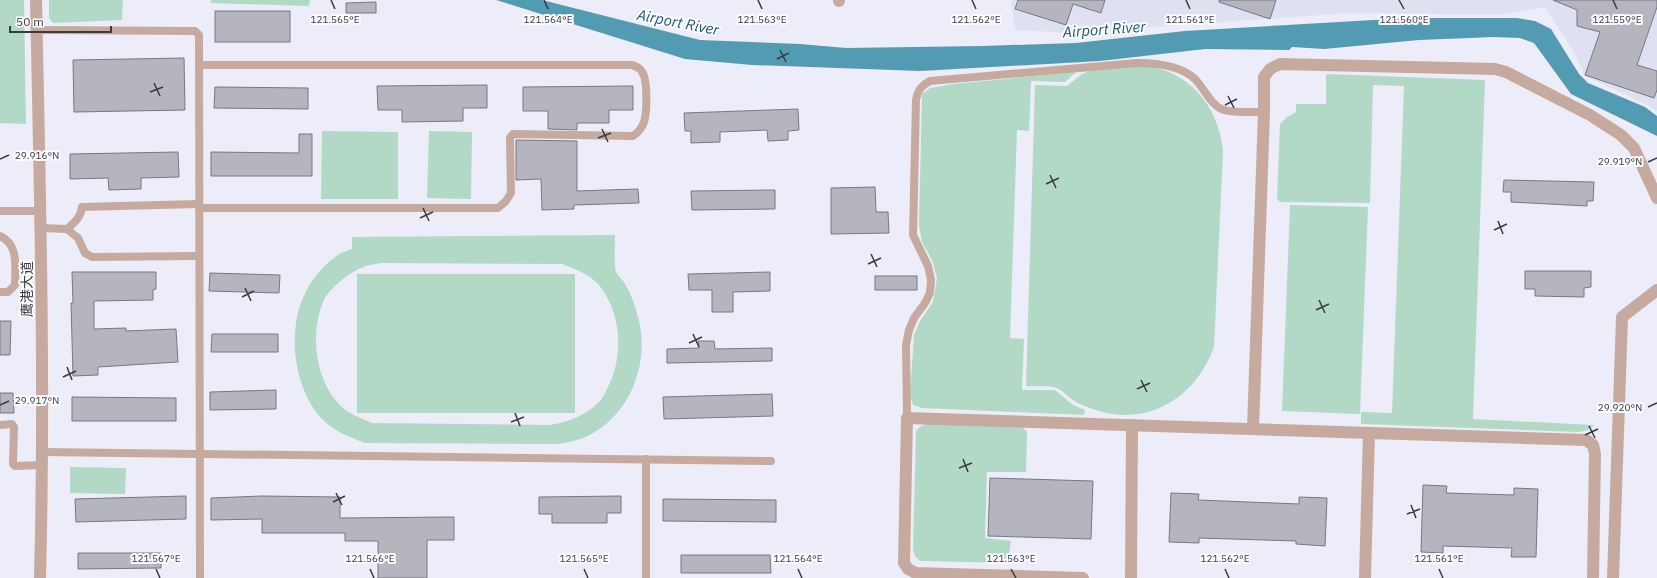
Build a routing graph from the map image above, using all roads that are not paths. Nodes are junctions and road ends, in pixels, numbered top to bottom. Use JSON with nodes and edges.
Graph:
{"nodes":[{"id":1,"x":36,"y":0,"type":"edge"},
{"id":2,"x":37,"y":30,"type":"junction"},
{"id":3,"x":199,"y":65,"type":"junction"},
{"id":4,"x":1264,"y":112,"type":"junction"},
{"id":5,"x":1657,"y":198,"type":"edge"},
{"id":6,"x":199,"y":206,"type":"junction"},
{"id":7,"x":0,"y":211,"type":"edge"},
{"id":8,"x":41,"y":211,"type":"junction"},
{"id":9,"x":41,"y":228,"type":"junction"},
{"id":10,"x":67,"y":229,"type":"junction"},
{"id":11,"x":0,"y":236,"type":"edge"},
{"id":12,"x":199,"y":256,"type":"junction"},
{"id":13,"x":1657,"y":290,"type":"edge"},
{"id":14,"x":0,"y":292,"type":"edge"},
{"id":15,"x":907,"y":418,"type":"junction"},
{"id":16,"x":0,"y":425,"type":"edge"},
{"id":17,"x":1132,"y":425,"type":"junction"},
{"id":18,"x":1252,"y":429,"type":"junction"},
{"id":19,"x":1369,"y":433,"type":"junction"},
{"id":20,"x":43,"y":452,"type":"junction"},
{"id":21,"x":200,"y":454,"type":"junction"},
{"id":22,"x":646,"y":459,"type":"junction"},
{"id":23,"x":770,"y":461,"type":"dead end"},
{"id":24,"x":43,"y":465,"type":"junction"},
{"id":25,"x":40,"y":578,"type":"edge"},
{"id":26,"x":200,"y":578,"type":"edge"},
{"id":27,"x":646,"y":578,"type":"edge"},
{"id":28,"x":1083,"y":578,"type":"edge"},
{"id":29,"x":1131,"y":578,"type":"edge"},
{"id":30,"x":1365,"y":578,"type":"edge"},
{"id":31,"x":1593,"y":578,"type":"edge"},
{"id":32,"x":1613,"y":578,"type":"edge"}],
"edges":[{"from":1,"to":2,"type":"street","name":"鹰港大道"},
{"from":2,"to":3,"type":"lane"},
{"from":2,"to":8,"type":"street","name":"鹰港大道"},
{"from":3,"to":6,"type":"lane"},
{"from":3,"to":6,"type":"lane"},
{"from":4,"to":5,"type":"street"},
{"from":4,"to":15,"type":"lane"},
{"from":4,"to":18,"type":"street"},
{"from":6,"to":10,"type":"lane"},
{"from":6,"to":12,"type":"lane"},
{"from":7,"to":8,"type":"lane"},
{"from":8,"to":9,"type":"street","name":"鹰港大道"},
{"from":9,"to":10,"type":"lane"},
{"from":9,"to":20,"type":"street","name":"鹰港大道"},
{"from":10,"to":12,"type":"lane"},
{"from":11,"to":14,"type":"lane"},
{"from":12,"to":21,"type":"lane"},
{"from":13,"to":32,"type":"street"},
{"from":15,"to":17,"type":"street"},
{"from":15,"to":28,"type":"street"},
{"from":16,"to":24,"type":"lane"},
{"from":17,"to":18,"type":"street"},
{"from":17,"to":29,"type":"street"},
{"from":18,"to":19,"type":"street"},
{"from":19,"to":30,"type":"street"},
{"from":19,"to":31,"type":"street"},
{"from":20,"to":21,"type":"lane"},
{"from":20,"to":24,"type":"street","name":"鹰港大道"},
{"from":21,"to":22,"type":"lane"},
{"from":21,"to":26,"type":"lane"},
{"from":22,"to":23,"type":"lane"},
{"from":22,"to":27,"type":"lane"},
{"from":24,"to":25,"type":"street","name":"鹰港大道"}]}
